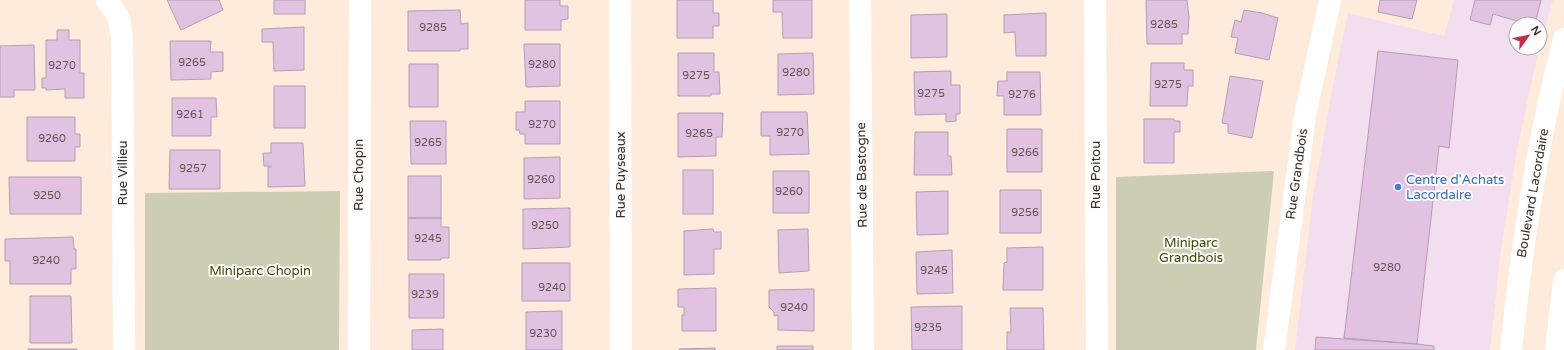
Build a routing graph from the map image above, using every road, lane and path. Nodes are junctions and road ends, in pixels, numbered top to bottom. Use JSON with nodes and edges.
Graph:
{"nodes":[{"id":1,"x":106,"y":0,"type":"edge"},
{"id":2,"x":360,"y":0,"type":"edge"},
{"id":3,"x":620,"y":0,"type":"edge"},
{"id":4,"x":860,"y":0,"type":"edge"},
{"id":5,"x":1095,"y":0,"type":"edge"},
{"id":6,"x":1330,"y":0,"type":"edge"},
{"id":7,"x":1564,"y":38,"type":"edge"},
{"id":8,"x":1564,"y":280,"type":"edge"},
{"id":9,"x":124,"y":350,"type":"edge"},
{"id":10,"x":359,"y":350,"type":"edge"},
{"id":11,"x":621,"y":350,"type":"edge"},
{"id":12,"x":863,"y":350,"type":"edge"},
{"id":13,"x":1097,"y":350,"type":"edge"},
{"id":14,"x":1274,"y":350,"type":"edge"},
{"id":15,"x":1511,"y":350,"type":"edge"},
{"id":16,"x":1556,"y":350,"type":"edge"}],
"edges":[{"from":1,"to":9,"type":"street","name":"Rue Villieu"},
{"from":2,"to":10,"type":"street","name":"Rue Chopin"},
{"from":3,"to":11,"type":"street","name":"Rue Puyseaux"},
{"from":4,"to":12,"type":"street","name":"Rue de Bastogne"},
{"from":5,"to":13,"type":"street","name":"Rue Poitou"},
{"from":6,"to":14,"type":"street","name":"Rue Grandbois"},
{"from":7,"to":15,"type":"street","name":"Boulevard Lacordaire"},
{"from":8,"to":16,"type":"street"}]}
